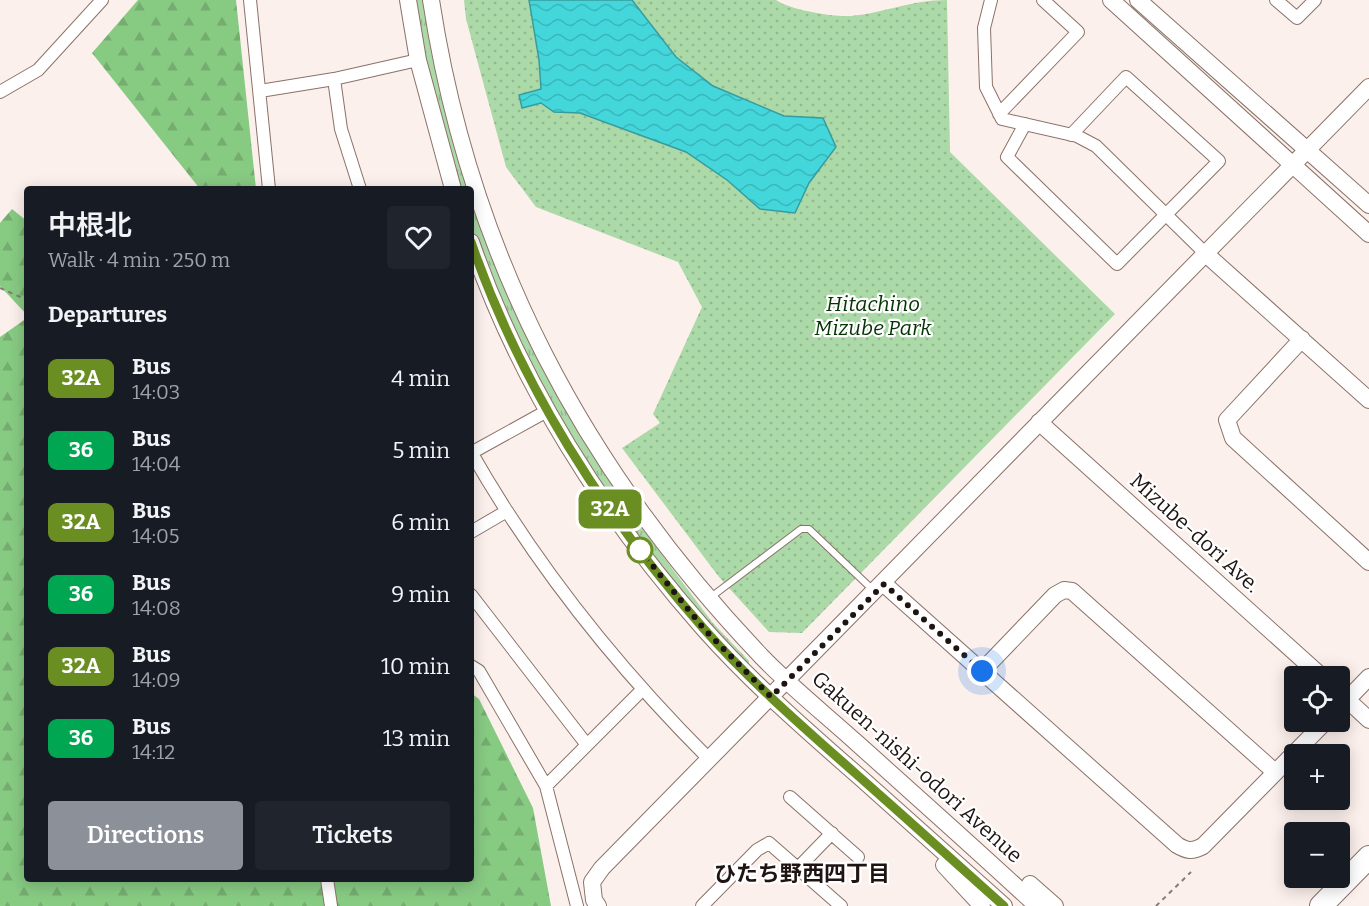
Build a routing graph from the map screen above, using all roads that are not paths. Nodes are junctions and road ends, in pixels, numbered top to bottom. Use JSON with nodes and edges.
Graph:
{"nodes":[{"id":1,"x":102,"y":0,"type":"edge"},
{"id":2,"x":250,"y":0,"type":"edge"},
{"id":3,"x":408,"y":0,"type":"edge"},
{"id":4,"x":431,"y":0,"type":"edge"},
{"id":5,"x":991,"y":0,"type":"edge"},
{"id":6,"x":1043,"y":0,"type":"edge"},
{"id":7,"x":1112,"y":0,"type":"edge"},
{"id":8,"x":1138,"y":0,"type":"edge"},
{"id":9,"x":1276,"y":0,"type":"edge"},
{"id":10,"x":1315,"y":0,"type":"edge"},
{"id":11,"x":418,"y":60,"type":"junction"},
{"id":12,"x":334,"y":79,"type":"junction"},
{"id":13,"x":1369,"y":87,"type":"edge"},
{"id":14,"x":260,"y":91,"type":"junction"},
{"id":15,"x":0,"y":92,"type":"edge"},
{"id":16,"x":999,"y":114,"type":"junction"},
{"id":17,"x":1025,"y":124,"type":"junction"},
{"id":18,"x":1071,"y":135,"type":"junction"},
{"id":19,"x":1308,"y":150,"type":"junction"},
{"id":20,"x":1292,"y":166,"type":"junction"},
{"id":21,"x":269,"y":186,"type":"edge"},
{"id":22,"x":359,"y":186,"type":"edge"},
{"id":23,"x":452,"y":186,"type":"edge"},
{"id":24,"x":1369,"y":205,"type":"edge"},
{"id":25,"x":1166,"y":215,"type":"junction"},
{"id":26,"x":1369,"y":234,"type":"edge"},
{"id":27,"x":474,"y":251,"type":"edge"},
{"id":28,"x":1207,"y":255,"type":"junction"},
{"id":29,"x":1302,"y":339,"type":"junction"},
{"id":30,"x":1369,"y":400,"type":"edge"},
{"id":31,"x":547,"y":411,"type":"junction"},
{"id":32,"x":1040,"y":422,"type":"junction"},
{"id":33,"x":474,"y":451,"type":"edge"},
{"id":34,"x":474,"y":458,"type":"edge"},
{"id":35,"x":507,"y":511,"type":"junction"},
{"id":36,"x":474,"y":530,"type":"edge"},
{"id":37,"x":1369,"y":562,"type":"edge"},
{"id":38,"x":880,"y":588,"type":"junction"},
{"id":39,"x":474,"y":599,"type":"edge"},
{"id":40,"x":708,"y":599,"type":"junction"},
{"id":41,"x":1310,"y":666,"type":"edge"},
{"id":42,"x":474,"y":668,"type":"edge"},
{"id":43,"x":982,"y":671,"type":"junction"},
{"id":44,"x":1369,"y":677,"type":"edge"},
{"id":45,"x":787,"y":681,"type":"junction"},
{"id":46,"x":642,"y":690,"type":"junction"},
{"id":47,"x":1350,"y":693,"type":"edge"},
{"id":48,"x":771,"y":697,"type":"junction"},
{"id":49,"x":1350,"y":706,"type":"edge"},
{"id":50,"x":1369,"y":720,"type":"edge"},
{"id":51,"x":1315,"y":732,"type":"edge"},
{"id":52,"x":587,"y":745,"type":"junction"},
{"id":53,"x":709,"y":759,"type":"junction"},
{"id":54,"x":1275,"y":772,"type":"junction"},
{"id":55,"x":899,"y":782,"type":"junction"},
{"id":56,"x":546,"y":786,"type":"junction"},
{"id":57,"x":790,"y":797,"type":"dead end"},
{"id":58,"x":919,"y":831,"type":"junction"},
{"id":59,"x":832,"y":833,"type":"junction"},
{"id":60,"x":858,"y":857,"type":"dead end"},
{"id":61,"x":1369,"y":857,"type":"edge"},
{"id":62,"x":798,"y":868,"type":"junction"},
{"id":63,"x":327,"y":882,"type":"edge"},
{"id":64,"x":708,"y":904,"type":"edge"},
{"id":65,"x":331,"y":906,"type":"edge"},
{"id":66,"x":577,"y":906,"type":"edge"},
{"id":67,"x":598,"y":906,"type":"edge"},
{"id":68,"x":841,"y":906,"type":"edge"},
{"id":69,"x":982,"y":906,"type":"edge"},
{"id":70,"x":1004,"y":906,"type":"edge"},
{"id":71,"x":1037,"y":906,"type":"edge"},
{"id":72,"x":1055,"y":906,"type":"edge"},
{"id":73,"x":1321,"y":906,"type":"edge"}],
"edges":[{"from":1,"to":15,"type":"street"},
{"from":2,"to":14,"type":"street"},
{"from":3,"to":11,"type":"street"},
{"from":4,"to":40,"type":"street","name":"Gakuen-nishi-odori Avenue"},
{"from":5,"to":16,"type":"street"},
{"from":6,"to":16,"type":"street"},
{"from":7,"to":20,"type":"street"},
{"from":8,"to":19,"type":"street"},
{"from":9,"to":10,"type":"street"},
{"from":11,"to":12,"type":"street"},
{"from":11,"to":23,"type":"street"},
{"from":12,"to":14,"type":"street"},
{"from":12,"to":22,"type":"street"},
{"from":13,"to":19,"type":"street"},
{"from":14,"to":21,"type":"street"},
{"from":16,"to":17,"type":"street"},
{"from":17,"to":18,"type":"street"},
{"from":17,"to":25,"type":"street"},
{"from":18,"to":25,"type":"street"},
{"from":18,"to":25,"type":"street"},
{"from":19,"to":20,"type":"street"},
{"from":19,"to":24,"type":"street"},
{"from":20,"to":26,"type":"street"},
{"from":20,"to":28,"type":"street"},
{"from":25,"to":28,"type":"street"},
{"from":27,"to":31,"type":"street"},
{"from":28,"to":29,"type":"street"},
{"from":28,"to":32,"type":"street"},
{"from":29,"to":30,"type":"street"},
{"from":29,"to":37,"type":"street"},
{"from":31,"to":33,"type":"street"},
{"from":31,"to":48,"type":"street"},
{"from":32,"to":38,"type":"street"},
{"from":32,"to":41,"type":"street","name":"Mizube-dori Ave."},
{"from":34,"to":35,"type":"street"},
{"from":35,"to":36,"type":"street"},
{"from":35,"to":46,"type":"street"},
{"from":38,"to":40,"type":"lane"},
{"from":38,"to":43,"type":"street"},
{"from":38,"to":45,"type":"street"},
{"from":39,"to":52,"type":"street"},
{"from":40,"to":45,"type":"street","name":"Gakuen-nishi-odori Avenue"},
{"from":42,"to":56,"type":"street"},
{"from":43,"to":54,"type":"street"},
{"from":43,"to":54,"type":"street"},
{"from":44,"to":47,"type":"street"},
{"from":45,"to":48,"type":"street"},
{"from":45,"to":55,"type":"street","name":"Gakuen-nishi-odori Avenue"},
{"from":46,"to":52,"type":"street"},
{"from":46,"to":53,"type":"street"},
{"from":48,"to":53,"type":"street"},
{"from":48,"to":58,"type":"street"},
{"from":49,"to":50,"type":"street"},
{"from":51,"to":54,"type":"street"},
{"from":52,"to":56,"type":"street"},
{"from":53,"to":67,"type":"street"},
{"from":55,"to":71,"type":"street","name":"Gakuen-nishi-odori Avenue"},
{"from":55,"to":72,"type":"street"},
{"from":56,"to":66,"type":"street"},
{"from":57,"to":59,"type":"street"},
{"from":58,"to":69,"type":"street"},
{"from":58,"to":70,"type":"street"},
{"from":59,"to":60,"type":"street"},
{"from":59,"to":62,"type":"street"},
{"from":61,"to":73,"type":"highway"},
{"from":62,"to":64,"type":"street"},
{"from":62,"to":68,"type":"street"},
{"from":63,"to":65,"type":"street"}]}
